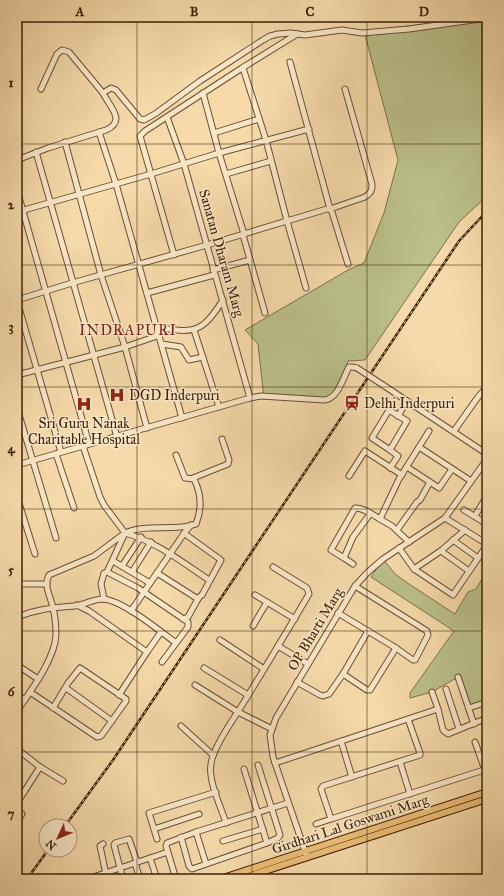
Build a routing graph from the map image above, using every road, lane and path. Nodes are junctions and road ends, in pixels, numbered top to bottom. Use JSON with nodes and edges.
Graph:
{"nodes":[{"id":1,"x":487,"y":18,"type":"edge"},
{"id":2,"x":297,"y":34,"type":"junction"},
{"id":3,"x":290,"y":62,"type":"dead end"},
{"id":4,"x":243,"y":68,"type":"junction"},
{"id":5,"x":41,"y":89,"type":"dead end"},
{"id":6,"x":345,"y":89,"type":"dead end"},
{"id":7,"x":103,"y":93,"type":"junction"},
{"id":8,"x":203,"y":93,"type":"junction"},
{"id":9,"x":167,"y":117,"type":"junction"},
{"id":10,"x":260,"y":119,"type":"junction"},
{"id":11,"x":309,"y":130,"type":"junction"},
{"id":12,"x":99,"y":132,"type":"junction"},
{"id":13,"x":214,"y":134,"type":"junction"},
{"id":14,"x":266,"y":140,"type":"junction"},
{"id":15,"x":65,"y":142,"type":"junction"},
{"id":16,"x":36,"y":152,"type":"junction"},
{"id":17,"x":219,"y":153,"type":"junction"},
{"id":18,"x":17,"y":160,"type":"edge"},
{"id":19,"x":271,"y":161,"type":"junction"},
{"id":20,"x":184,"y":164,"type":"junction"},
{"id":21,"x":151,"y":174,"type":"junction"},
{"id":22,"x":226,"y":174,"type":"junction"},
{"id":23,"x":116,"y":184,"type":"junction"},
{"id":24,"x":17,"y":190,"type":"edge"},
{"id":25,"x":80,"y":194,"type":"junction"},
{"id":26,"x":51,"y":203,"type":"junction"},
{"id":27,"x":330,"y":209,"type":"junction"},
{"id":28,"x":20,"y":212,"type":"edge"},
{"id":29,"x":287,"y":221,"type":"junction"},
{"id":30,"x":243,"y":234,"type":"junction"},
{"id":31,"x":207,"y":245,"type":"junction"},
{"id":32,"x":174,"y":255,"type":"junction"},
{"id":33,"x":250,"y":260,"type":"junction"},
{"id":34,"x":138,"y":264,"type":"junction"},
{"id":35,"x":348,"y":264,"type":"dead end"},
{"id":36,"x":214,"y":273,"type":"junction"},
{"id":37,"x":101,"y":275,"type":"junction"},
{"id":38,"x":72,"y":283,"type":"junction"},
{"id":39,"x":306,"y":288,"type":"dead end"},
{"id":40,"x":45,"y":291,"type":"junction"},
{"id":41,"x":147,"y":293,"type":"junction"},
{"id":42,"x":222,"y":300,"type":"junction"},
{"id":43,"x":17,"y":301,"type":"edge"},
{"id":44,"x":265,"y":313,"type":"dead end"},
{"id":45,"x":158,"y":327,"type":"junction"},
{"id":46,"x":194,"y":330,"type":"junction"},
{"id":47,"x":160,"y":336,"type":"junction"},
{"id":48,"x":162,"y":344,"type":"junction"},
{"id":49,"x":124,"y":347,"type":"junction"},
{"id":50,"x":93,"y":354,"type":"junction"},
{"id":51,"x":203,"y":357,"type":"junction"},
{"id":52,"x":66,"y":361,"type":"junction"},
{"id":53,"x":36,"y":369,"type":"junction"},
{"id":54,"x":17,"y":375,"type":"edge"},
{"id":55,"x":487,"y":387,"type":"edge"},
{"id":56,"x":250,"y":398,"type":"junction"},
{"id":57,"x":407,"y":401,"type":"junction"},
{"id":58,"x":219,"y":407,"type":"junction"},
{"id":59,"x":17,"y":408,"type":"edge"},
{"id":60,"x":398,"y":416,"type":"junction"},
{"id":61,"x":182,"y":418,"type":"junction"},
{"id":62,"x":147,"y":428,"type":"junction"},
{"id":63,"x":429,"y":431,"type":"dead end"},
{"id":64,"x":454,"y":431,"type":"junction"},
{"id":65,"x":116,"y":437,"type":"junction"},
{"id":66,"x":222,"y":439,"type":"dead end"},
{"id":67,"x":90,"y":444,"type":"junction"},
{"id":68,"x":83,"y":446,"type":"junction"},
{"id":69,"x":418,"y":447,"type":"junction"},
{"id":70,"x":390,"y":450,"type":"junction"},
{"id":71,"x":58,"y":453,"type":"junction"},
{"id":72,"x":487,"y":454,"type":"edge"},
{"id":73,"x":176,"y":455,"type":"dead end"},
{"id":74,"x":487,"y":459,"type":"edge"},
{"id":75,"x":32,"y":461,"type":"junction"},
{"id":76,"x":17,"y":465,"type":"edge"},
{"id":77,"x":407,"y":467,"type":"junction"},
{"id":78,"x":390,"y":468,"type":"junction"},
{"id":79,"x":452,"y":469,"type":"junction"},
{"id":80,"x":402,"y":475,"type":"junction"},
{"id":81,"x":349,"y":476,"type":"dead end"},
{"id":82,"x":193,"y":478,"type":"junction"},
{"id":83,"x":471,"y":481,"type":"junction"},
{"id":84,"x":430,"y":482,"type":"junction"},
{"id":85,"x":487,"y":496,"type":"edge"},
{"id":86,"x":17,"y":497,"type":"edge"},
{"id":87,"x":74,"y":508,"type":"dead end"},
{"id":88,"x":464,"y":510,"type":"dead end"},
{"id":89,"x":370,"y":514,"type":"junction"},
{"id":90,"x":474,"y":516,"type":"junction"},
{"id":91,"x":380,"y":518,"type":"junction"},
{"id":92,"x":445,"y":518,"type":"junction"},
{"id":93,"x":487,"y":524,"type":"edge"},
{"id":94,"x":191,"y":525,"type":"junction"},
{"id":95,"x":397,"y":530,"type":"junction"},
{"id":96,"x":465,"y":530,"type":"junction"},
{"id":97,"x":185,"y":532,"type":"junction"},
{"id":98,"x":125,"y":533,"type":"junction"},
{"id":99,"x":141,"y":537,"type":"junction"},
{"id":100,"x":56,"y":538,"type":"dead end"},
{"id":101,"x":453,"y":540,"type":"junction"},
{"id":102,"x":151,"y":542,"type":"junction"},
{"id":103,"x":409,"y":542,"type":"junction"},
{"id":104,"x":487,"y":545,"type":"edge"},
{"id":105,"x":399,"y":548,"type":"junction"},
{"id":106,"x":441,"y":551,"type":"junction"},
{"id":107,"x":35,"y":554,"type":"dead end"},
{"id":108,"x":170,"y":554,"type":"junction"},
{"id":109,"x":344,"y":558,"type":"junction"},
{"id":110,"x":478,"y":558,"type":"junction"},
{"id":111,"x":113,"y":561,"type":"junction"},
{"id":112,"x":353,"y":564,"type":"dead end"},
{"id":113,"x":122,"y":566,"type":"junction"},
{"id":114,"x":272,"y":567,"type":"dead end"},
{"id":115,"x":414,"y":569,"type":"junction"},
{"id":116,"x":469,"y":571,"type":"junction"},
{"id":117,"x":107,"y":572,"type":"junction"},
{"id":118,"x":132,"y":572,"type":"junction"},
{"id":119,"x":157,"y":572,"type":"junction"},
{"id":120,"x":209,"y":580,"type":"junction"},
{"id":121,"x":150,"y":583,"type":"junction"},
{"id":122,"x":17,"y":584,"type":"edge"},
{"id":123,"x":47,"y":584,"type":"junction"},
{"id":124,"x":355,"y":586,"type":"junction"},
{"id":125,"x":145,"y":592,"type":"junction"},
{"id":126,"x":255,"y":595,"type":"dead end"},
{"id":127,"x":104,"y":599,"type":"junction"},
{"id":128,"x":198,"y":599,"type":"junction"},
{"id":129,"x":268,"y":602,"type":"junction"},
{"id":130,"x":77,"y":605,"type":"junction"},
{"id":131,"x":53,"y":607,"type":"junction"},
{"id":132,"x":131,"y":611,"type":"junction"},
{"id":133,"x":338,"y":613,"type":"junction"},
{"id":134,"x":17,"y":617,"type":"edge"},
{"id":135,"x":183,"y":619,"type":"junction"},
{"id":136,"x":295,"y":619,"type":"junction"},
{"id":137,"x":253,"y":626,"type":"dead end"},
{"id":138,"x":368,"y":631,"type":"junction"},
{"id":139,"x":161,"y":632,"type":"junction"},
{"id":140,"x":220,"y":640,"type":"dead end"},
{"id":141,"x":176,"y":643,"type":"junction"},
{"id":142,"x":278,"y":646,"type":"junction"},
{"id":143,"x":396,"y":648,"type":"junction"},
{"id":144,"x":147,"y":652,"type":"junction"},
{"id":145,"x":162,"y":662,"type":"dead end"},
{"id":146,"x":308,"y":664,"type":"junction"},
{"id":147,"x":17,"y":665,"type":"edge"},
{"id":148,"x":204,"y":668,"type":"dead end"},
{"id":149,"x":264,"y":669,"type":"junction"},
{"id":150,"x":343,"y":674,"type":"junction"},
{"id":151,"x":458,"y":677,"type":"dead end"},
{"id":152,"x":38,"y":679,"type":"junction"},
{"id":153,"x":297,"y":682,"type":"junction"},
{"id":154,"x":195,"y":685,"type":"dead end"},
{"id":155,"x":66,"y":688,"type":"junction"},
{"id":156,"x":446,"y":688,"type":"dead end"},
{"id":157,"x":30,"y":692,"type":"junction"},
{"id":158,"x":432,"y":692,"type":"dead end"},
{"id":159,"x":17,"y":695,"type":"edge"},
{"id":160,"x":120,"y":695,"type":"junction"},
{"id":161,"x":248,"y":695,"type":"junction"},
{"id":162,"x":25,"y":700,"type":"junction"},
{"id":163,"x":487,"y":702,"type":"edge"},
{"id":164,"x":53,"y":708,"type":"junction"},
{"id":165,"x":469,"y":708,"type":"junction"},
{"id":166,"x":438,"y":709,"type":"junction"},
{"id":167,"x":17,"y":711,"type":"edge"},
{"id":168,"x":238,"y":712,"type":"junction"},
{"id":169,"x":408,"y":719,"type":"junction"},
{"id":170,"x":486,"y":719,"type":"edge"},
{"id":171,"x":112,"y":721,"type":"junction"},
{"id":172,"x":474,"y":724,"type":"junction"},
{"id":173,"x":181,"y":726,"type":"dead end"},
{"id":174,"x":487,"y":726,"type":"edge"},
{"id":175,"x":272,"y":729,"type":"junction"},
{"id":176,"x":459,"y":729,"type":"junction"},
{"id":177,"x":341,"y":741,"type":"junction"},
{"id":178,"x":475,"y":742,"type":"dead end"},
{"id":179,"x":17,"y":749,"type":"edge"},
{"id":180,"x":213,"y":755,"type":"junction"},
{"id":181,"x":400,"y":762,"type":"junction"},
{"id":182,"x":275,"y":763,"type":"junction"},
{"id":183,"x":258,"y":765,"type":"dead end"},
{"id":184,"x":40,"y":767,"type":"junction"},
{"id":185,"x":244,"y":769,"type":"dead end"},
{"id":186,"x":486,"y":769,"type":"edge"},
{"id":187,"x":352,"y":777,"type":"junction"},
{"id":188,"x":63,"y":781,"type":"dead end"},
{"id":189,"x":216,"y":792,"type":"junction"},
{"id":190,"x":487,"y":792,"type":"edge"},
{"id":191,"x":410,"y":794,"type":"junction"},
{"id":192,"x":487,"y":799,"type":"edge"},
{"id":193,"x":17,"y":802,"type":"edge"},
{"id":194,"x":288,"y":803,"type":"junction"},
{"id":195,"x":271,"y":808,"type":"junction"},
{"id":196,"x":17,"y":810,"type":"edge"},
{"id":197,"x":257,"y":813,"type":"junction"},
{"id":198,"x":199,"y":814,"type":"dead end"},
{"id":199,"x":331,"y":819,"type":"junction"},
{"id":200,"x":17,"y":822,"type":"edge"},
{"id":201,"x":226,"y":823,"type":"junction"},
{"id":202,"x":316,"y":824,"type":"dead end"},
{"id":203,"x":263,"y":829,"type":"junction"},
{"id":204,"x":154,"y":830,"type":"junction"},
{"id":205,"x":196,"y":832,"type":"junction"},
{"id":206,"x":181,"y":837,"type":"junction"},
{"id":207,"x":157,"y":839,"type":"dead end"},
{"id":208,"x":223,"y":841,"type":"dead end"},
{"id":209,"x":267,"y":843,"type":"junction"},
{"id":210,"x":103,"y":844,"type":"dead end"},
{"id":211,"x":168,"y":852,"type":"junction"},
{"id":212,"x":306,"y":854,"type":"junction"},
{"id":213,"x":150,"y":858,"type":"junction"},
{"id":214,"x":136,"y":863,"type":"junction"},
{"id":215,"x":206,"y":864,"type":"junction"},
{"id":216,"x":120,"y":868,"type":"junction"},
{"id":217,"x":105,"y":873,"type":"junction"},
{"id":218,"x":89,"y":879,"type":"edge"},
{"id":219,"x":106,"y":879,"type":"edge"},
{"id":220,"x":123,"y":879,"type":"edge"},
{"id":221,"x":140,"y":879,"type":"edge"},
{"id":222,"x":157,"y":879,"type":"edge"},
{"id":223,"x":176,"y":879,"type":"edge"},
{"id":224,"x":220,"y":879,"type":"edge"},
{"id":225,"x":240,"y":879,"type":"edge"}],
"edges":[{"from":1,"to":2,"type":"street"},
{"from":2,"to":4,"type":"street"},
{"from":2,"to":7,"type":"street"},
{"from":3,"to":11,"type":"street"},
{"from":4,"to":8,"type":"street"},
{"from":4,"to":10,"type":"street"},
{"from":5,"to":7,"type":"street"},
{"from":6,"to":27,"type":"street"},
{"from":7,"to":12,"type":"street"},
{"from":8,"to":9,"type":"street"},
{"from":8,"to":13,"type":"street"},
{"from":9,"to":20,"type":"street","name":"Sanatan Dharam Marg"},
{"from":9,"to":21,"type":"street"},
{"from":10,"to":13,"type":"street"},
{"from":10,"to":14,"type":"street"},
{"from":11,"to":14,"type":"street"},
{"from":11,"to":27,"type":"street"},
{"from":12,"to":15,"type":"street"},
{"from":12,"to":23,"type":"street"},
{"from":13,"to":17,"type":"street"},
{"from":14,"to":17,"type":"street"},
{"from":14,"to":19,"type":"street"},
{"from":15,"to":16,"type":"street"},
{"from":15,"to":25,"type":"street"},
{"from":16,"to":18,"type":"street"},
{"from":16,"to":26,"type":"street"},
{"from":17,"to":20,"type":"street"},
{"from":17,"to":22,"type":"street"},
{"from":19,"to":22,"type":"street"},
{"from":19,"to":29,"type":"street"},
{"from":20,"to":21,"type":"street"},
{"from":20,"to":31,"type":"street","name":"Sanatan Dharam Marg"},
{"from":21,"to":23,"type":"street"},
{"from":21,"to":32,"type":"street"},
{"from":22,"to":30,"type":"street"},
{"from":23,"to":25,"type":"street"},
{"from":23,"to":34,"type":"street"},
{"from":24,"to":28,"type":"street"},
{"from":25,"to":26,"type":"street"},
{"from":25,"to":37,"type":"street"},
{"from":26,"to":28,"type":"street"},
{"from":26,"to":38,"type":"street"},
{"from":27,"to":29,"type":"street"},
{"from":27,"to":35,"type":"street"},
{"from":28,"to":40,"type":"street"},
{"from":29,"to":30,"type":"street"},
{"from":29,"to":39,"type":"street"},
{"from":30,"to":31,"type":"street"},
{"from":30,"to":33,"type":"street"},
{"from":31,"to":32,"type":"street"},
{"from":31,"to":36,"type":"street","name":"Sanatan Dharam Marg"},
{"from":32,"to":34,"type":"street"},
{"from":33,"to":36,"type":"street"},
{"from":33,"to":44,"type":"street"},
{"from":34,"to":37,"type":"street"},
{"from":34,"to":41,"type":"street"},
{"from":36,"to":41,"type":"street"},
{"from":36,"to":42,"type":"street","name":"Sanatan Dharam Marg"},
{"from":37,"to":38,"type":"street"},
{"from":37,"to":49,"type":"street"},
{"from":38,"to":40,"type":"street"},
{"from":38,"to":50,"type":"street"},
{"from":40,"to":43,"type":"street"},
{"from":40,"to":52,"type":"street"},
{"from":41,"to":45,"type":"street"},
{"from":42,"to":46,"type":"street"},
{"from":42,"to":56,"type":"street","name":"Sanatan Dharam Marg"},
{"from":43,"to":53,"type":"street"},
{"from":45,"to":46,"type":"street"},
{"from":45,"to":47,"type":"street"},
{"from":46,"to":51,"type":"street"},
{"from":47,"to":48,"type":"street"},
{"from":47,"to":49,"type":"street"},
{"from":48,"to":51,"type":"street"},
{"from":48,"to":61,"type":"street"},
{"from":49,"to":50,"type":"street"},
{"from":49,"to":62,"type":"street"},
{"from":50,"to":52,"type":"street"},
{"from":50,"to":65,"type":"street"},
{"from":51,"to":58,"type":"street"},
{"from":52,"to":53,"type":"street"},
{"from":52,"to":67,"type":"street"},
{"from":53,"to":54,"type":"street"},
{"from":53,"to":71,"type":"street"},
{"from":55,"to":64,"type":"street"},
{"from":56,"to":57,"type":"street","bridge":true},
{"from":56,"to":58,"type":"street"},
{"from":57,"to":60,"type":"street"},
{"from":57,"to":64,"type":"street"},
{"from":58,"to":61,"type":"street"},
{"from":59,"to":75,"type":"street"},
{"from":60,"to":70,"type":"street"},
{"from":60,"to":70,"type":"street"},
{"from":61,"to":62,"type":"street"},
{"from":62,"to":65,"type":"street"},
{"from":63,"to":69,"type":"street"},
{"from":64,"to":72,"type":"street"},
{"from":65,"to":67,"type":"street"},
{"from":66,"to":82,"type":"street"},
{"from":67,"to":68,"type":"street"},
{"from":68,"to":71,"type":"street"},
{"from":68,"to":98,"type":"street"},
{"from":69,"to":77,"type":"street"},
{"from":69,"to":79,"type":"street"},
{"from":70,"to":78,"type":"street"},
{"from":71,"to":75,"type":"street"},
{"from":71,"to":87,"type":"street"},
{"from":73,"to":82,"type":"street"},
{"from":74,"to":83,"type":"street","name":"OP Bharti Marg"},
{"from":75,"to":76,"type":"street"},
{"from":75,"to":100,"type":"street"},
{"from":77,"to":80,"type":"street"},
{"from":77,"to":84,"type":"street"},
{"from":78,"to":80,"type":"street"},
{"from":78,"to":81,"type":"street"},
{"from":79,"to":83,"type":"street"},
{"from":79,"to":84,"type":"street"},
{"from":80,"to":91,"type":"street"},
{"from":82,"to":94,"type":"street"},
{"from":83,"to":92,"type":"street","name":"OP Bharti Marg"},
{"from":84,"to":95,"type":"street"},
{"from":85,"to":90,"type":"street"},
{"from":86,"to":107,"type":"street"},
{"from":88,"to":90,"type":"street"},
{"from":89,"to":91,"type":"street"},
{"from":89,"to":109,"type":"street"},
{"from":89,"to":109,"type":"street"},
{"from":90,"to":93,"type":"street"},
{"from":91,"to":95,"type":"street"},
{"from":92,"to":96,"type":"street"},
{"from":92,"to":103,"type":"street","name":"OP Bharti Marg"},
{"from":94,"to":97,"type":"street"},
{"from":94,"to":98,"type":"street"},
{"from":95,"to":103,"type":"street"},
{"from":96,"to":101,"type":"street"},
{"from":96,"to":104,"type":"street"},
{"from":97,"to":108,"type":"street"},
{"from":97,"to":120,"type":"street"},
{"from":98,"to":99,"type":"street"},
{"from":98,"to":111,"type":"street"},
{"from":98,"to":123,"type":"street"},
{"from":99,"to":102,"type":"street"},
{"from":99,"to":113,"type":"street"},
{"from":101,"to":106,"type":"street"},
{"from":101,"to":110,"type":"street"},
{"from":102,"to":108,"type":"street"},
{"from":102,"to":118,"type":"street"},
{"from":103,"to":105,"type":"street","name":"OP Bharti Marg"},
{"from":104,"to":110,"type":"street"},
{"from":105,"to":115,"type":"street"},
{"from":105,"to":124,"type":"street","name":"OP Bharti Marg"},
{"from":106,"to":115,"type":"street"},
{"from":106,"to":116,"type":"street"},
{"from":108,"to":119,"type":"street"},
{"from":108,"to":120,"type":"street"},
{"from":109,"to":112,"type":"street"},
{"from":110,"to":116,"type":"street"},
{"from":111,"to":113,"type":"street"},
{"from":111,"to":117,"type":"street"},
{"from":113,"to":118,"type":"street"},
{"from":114,"to":136,"type":"street"},
{"from":115,"to":116,"type":"street"},
{"from":117,"to":125,"type":"street"},
{"from":117,"to":127,"type":"street"},
{"from":118,"to":121,"type":"street"},
{"from":119,"to":121,"type":"street"},
{"from":119,"to":128,"type":"street"},
{"from":120,"to":128,"type":"street"},
{"from":121,"to":125,"type":"street"},
{"from":122,"to":123,"type":"street"},
{"from":123,"to":131,"type":"street"},
{"from":124,"to":133,"type":"street","name":"OP Bharti Marg"},
{"from":124,"to":143,"type":"street"},
{"from":125,"to":132,"type":"street"},
{"from":125,"to":135,"type":"street"},
{"from":126,"to":129,"type":"street"},
{"from":127,"to":130,"type":"street"},
{"from":127,"to":132,"type":"street"},
{"from":128,"to":135,"type":"street"},
{"from":129,"to":136,"type":"street"},
{"from":129,"to":137,"type":"street"},
{"from":130,"to":131,"type":"street"},
{"from":130,"to":144,"type":"street"},
{"from":131,"to":134,"type":"street"},
{"from":131,"to":152,"type":"street"},
{"from":132,"to":139,"type":"street"},
{"from":133,"to":138,"type":"street"},
{"from":133,"to":146,"type":"street","name":"OP Bharti Marg"},
{"from":135,"to":141,"type":"street"},
{"from":136,"to":142,"type":"street"},
{"from":138,"to":143,"type":"street"},
{"from":138,"to":150,"type":"street"},
{"from":139,"to":141,"type":"street"},
{"from":139,"to":144,"type":"street"},
{"from":140,"to":149,"type":"street"},
{"from":141,"to":145,"type":"street"},
{"from":142,"to":146,"type":"street"},
{"from":142,"to":149,"type":"street"},
{"from":143,"to":150,"type":"street"},
{"from":144,"to":160,"type":"street"},
{"from":146,"to":153,"type":"street","name":"OP Bharti Marg"},
{"from":147,"to":152,"type":"street"},
{"from":148,"to":161,"type":"street"},
{"from":149,"to":161,"type":"street"},
{"from":150,"to":153,"type":"street"},
{"from":151,"to":165,"type":"street"},
{"from":152,"to":157,"type":"street"},
{"from":153,"to":175,"type":"street","name":"OP Bharti Marg"},
{"from":154,"to":168,"type":"street"},
{"from":155,"to":160,"type":"street"},
{"from":155,"to":164,"type":"street"},
{"from":155,"to":171,"type":"street"},
{"from":156,"to":176,"type":"street"},
{"from":157,"to":162,"type":"street"},
{"from":157,"to":164,"type":"street"},
{"from":158,"to":166,"type":"street"},
{"from":159,"to":162,"type":"street"},
{"from":160,"to":171,"type":"street"},
{"from":161,"to":168,"type":"street"},
{"from":162,"to":167,"type":"street"},
{"from":163,"to":165,"type":"street"},
{"from":164,"to":171,"type":"street"},
{"from":165,"to":172,"type":"street"},
{"from":166,"to":169,"type":"street"},
{"from":166,"to":176,"type":"street"},
{"from":168,"to":175,"type":"street"},
{"from":168,"to":180,"type":"street"},
{"from":169,"to":177,"type":"street"},
{"from":169,"to":181,"type":"street"},
{"from":170,"to":172,"type":"street"},
{"from":170,"to":174,"type":"street"},
{"from":172,"to":176,"type":"street"},
{"from":173,"to":180,"type":"street"},
{"from":175,"to":182,"type":"street","name":"OP Bharti Marg"},
{"from":177,"to":182,"type":"street"},
{"from":177,"to":187,"type":"street"},
{"from":178,"to":186,"type":"street"},
{"from":179,"to":184,"type":"street"},
{"from":180,"to":189,"type":"street"},
{"from":181,"to":187,"type":"street"},
{"from":181,"to":191,"type":"street"},
{"from":182,"to":194,"type":"street","name":"OP Bharti Marg"},
{"from":183,"to":195,"type":"street"},
{"from":184,"to":188,"type":"street"},
{"from":184,"to":193,"type":"street"},
{"from":185,"to":197,"type":"street"},
{"from":186,"to":191,"type":"street"},
{"from":187,"to":199,"type":"street"},
{"from":189,"to":201,"type":"street"},
{"from":189,"to":204,"type":"street"},
{"from":190,"to":212,"type":"main road","name":"Girdhari Lal Goswami Marg"},
{"from":191,"to":199,"type":"street"},
{"from":192,"to":212,"type":"main road","name":"Girdhari Lal Goswami Marg"},
{"from":194,"to":195,"type":"street"},
{"from":194,"to":212,"type":"street","name":"OP Bharti Marg"},
{"from":195,"to":197,"type":"street"},
{"from":195,"to":209,"type":"street"},
{"from":196,"to":200,"type":"street"},
{"from":197,"to":201,"type":"street"},
{"from":197,"to":203,"type":"street"},
{"from":198,"to":204,"type":"street"},
{"from":199,"to":202,"type":"street"},
{"from":201,"to":205,"type":"street"},
{"from":203,"to":208,"type":"street"},
{"from":203,"to":209,"type":"street"},
{"from":204,"to":207,"type":"street"},
{"from":205,"to":206,"type":"street"},
{"from":205,"to":215,"type":"street"},
{"from":206,"to":211,"type":"street"},
{"from":206,"to":215,"type":"street"},
{"from":209,"to":215,"type":"street"},
{"from":210,"to":217,"type":"street"},
{"from":211,"to":213,"type":"street"},
{"from":211,"to":223,"type":"street"},
{"from":212,"to":224,"type":"main road","name":"Girdhari Lal Goswami Marg"},
{"from":212,"to":225,"type":"main road","name":"Girdhari Lal Goswami Marg"},
{"from":213,"to":214,"type":"street"},
{"from":213,"to":222,"type":"street"},
{"from":214,"to":216,"type":"street"},
{"from":214,"to":216,"type":"street"},
{"from":214,"to":221,"type":"street"},
{"from":216,"to":217,"type":"street"},
{"from":216,"to":220,"type":"street"},
{"from":217,"to":218,"type":"street"},
{"from":217,"to":219,"type":"street"}]}
